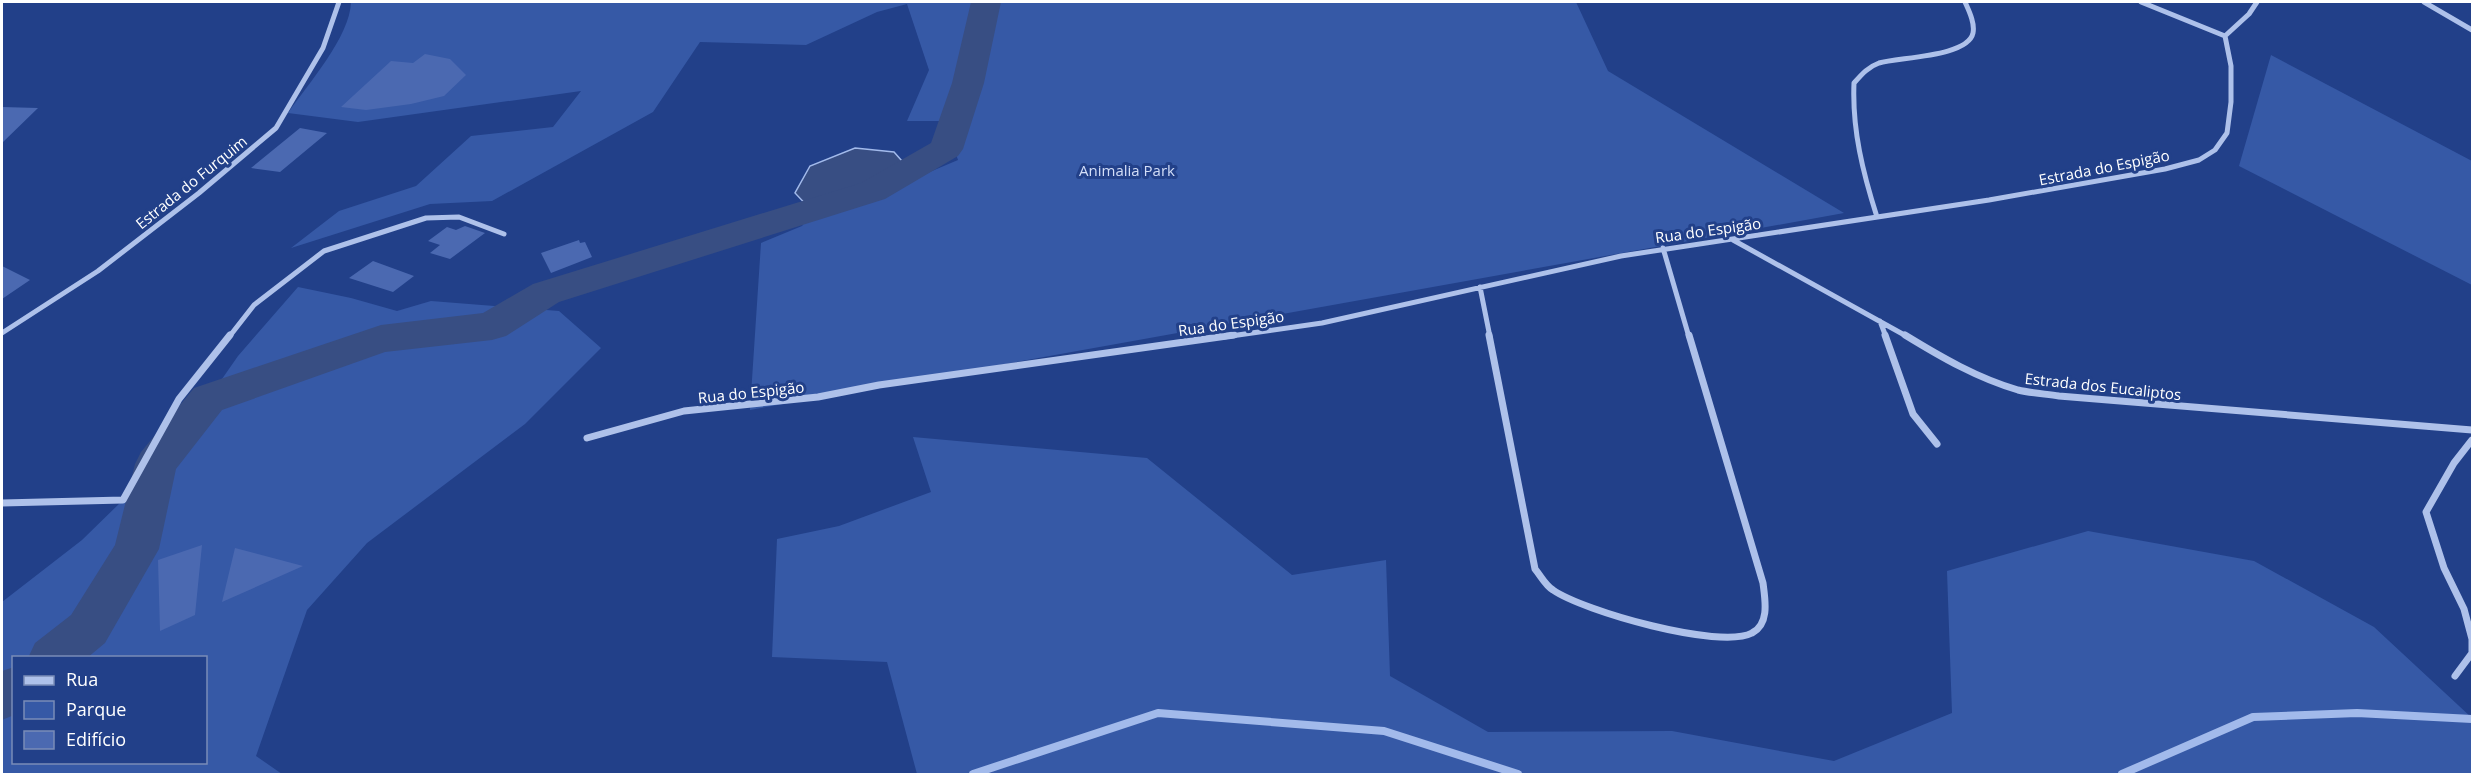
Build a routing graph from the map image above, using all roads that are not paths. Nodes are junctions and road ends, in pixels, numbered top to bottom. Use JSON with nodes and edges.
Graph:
{"nodes":[{"id":1,"x":339,"y":2,"type":"edge"},
{"id":2,"x":1965,"y":2,"type":"edge"},
{"id":3,"x":2141,"y":2,"type":"edge"},
{"id":4,"x":2257,"y":2,"type":"edge"},
{"id":5,"x":2424,"y":2,"type":"edge"},
{"id":6,"x":2472,"y":30,"type":"edge"},
{"id":7,"x":2225,"y":36,"type":"junction"},
{"id":8,"x":1876,"y":217,"type":"junction"},
{"id":9,"x":504,"y":234,"type":"dead end"},
{"id":10,"x":1732,"y":240,"type":"junction"},
{"id":11,"x":1663,"y":248,"type":"junction"},
{"id":12,"x":1480,"y":287,"type":"junction"},
{"id":13,"x":1880,"y":320,"type":"junction"},
{"id":14,"x":2,"y":333,"type":"edge"},
{"id":15,"x":2472,"y":430,"type":"edge"},
{"id":16,"x":587,"y":438,"type":"dead end"},
{"id":17,"x":2472,"y":440,"type":"edge"},
{"id":18,"x":1937,"y":444,"type":"dead end"},
{"id":19,"x":2,"y":503,"type":"edge"},
{"id":20,"x":2455,"y":676,"type":"dead end"}],
"edges":[{"from":1,"to":14,"type":"street","name":"Estrada do Furquim"},
{"from":2,"to":8,"type":"street"},
{"from":3,"to":7,"type":"street"},
{"from":4,"to":7,"type":"street"},
{"from":5,"to":6,"type":"street"},
{"from":7,"to":8,"type":"street","name":"Estrada do Espigão"},
{"from":8,"to":10,"type":"street","name":"Rua do Espigão"},
{"from":9,"to":19,"type":"street"},
{"from":10,"to":11,"type":"street","name":"Rua do Espigão"},
{"from":10,"to":13,"type":"street","name":"Estrada dos Eucaliptos"},
{"from":11,"to":12,"type":"street","name":"Rua do Espigão"},
{"from":11,"to":12,"type":"street"},
{"from":12,"to":16,"type":"street","name":"Rua do Espigão"},
{"from":13,"to":15,"type":"street","name":"Estrada dos Eucaliptos"},
{"from":13,"to":18,"type":"street"},
{"from":17,"to":20,"type":"street"}]}
